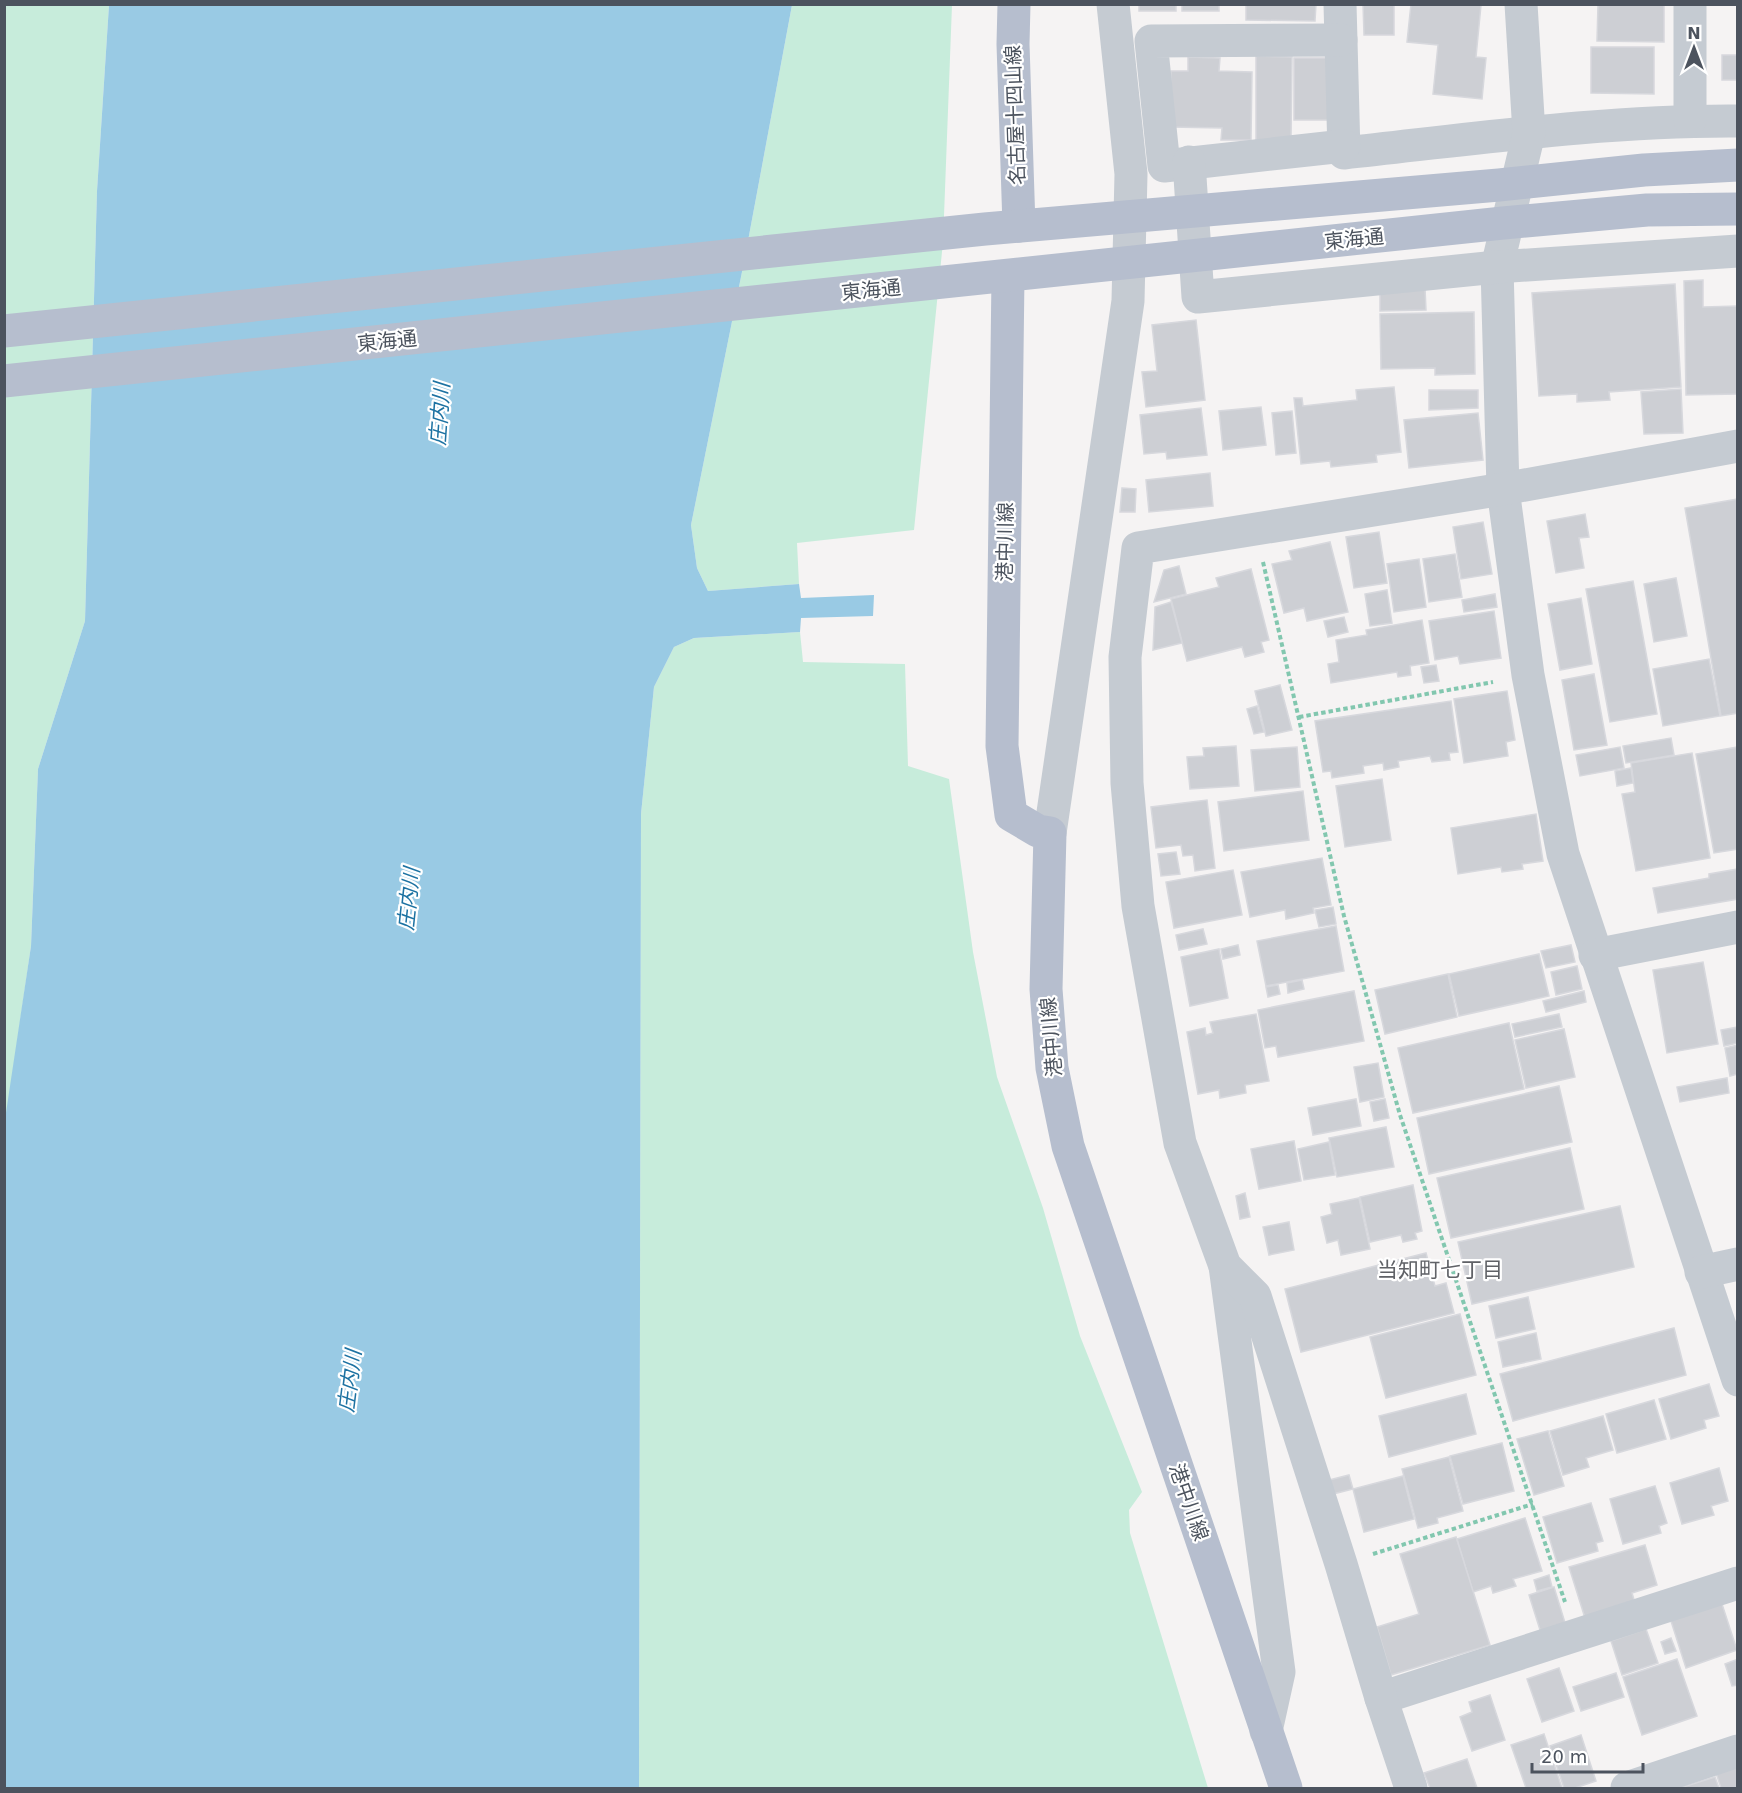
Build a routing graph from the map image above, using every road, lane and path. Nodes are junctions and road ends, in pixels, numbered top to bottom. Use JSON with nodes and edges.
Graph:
{"nodes":[{"id":1,"x":1014,"y":4,"type":"edge"},
{"id":2,"x":1113,"y":4,"type":"edge"},
{"id":3,"x":1340,"y":4,"type":"edge"},
{"id":4,"x":1521,"y":4,"type":"edge"},
{"id":5,"x":1690,"y":4,"type":"edge"},
{"id":6,"x":1341,"y":40,"type":"junction"},
{"id":7,"x":1690,"y":120,"type":"junction"},
{"id":8,"x":1737,"y":121,"type":"edge"},
{"id":9,"x":1529,"y":133,"type":"junction"},
{"id":10,"x":1344,"y":146,"type":"junction"},
{"id":11,"x":1189,"y":162,"type":"junction"},
{"id":12,"x":1737,"y":165,"type":"edge"},
{"id":13,"x":1737,"y":209,"type":"edge"},
{"id":14,"x":1019,"y":226,"type":"junction"},
{"id":15,"x":1737,"y":251,"type":"edge"},
{"id":16,"x":1497,"y":267,"type":"junction"},
{"id":17,"x":997,"y":277,"type":"junction"},
{"id":18,"x":4,"y":331,"type":"edge"},
{"id":19,"x":4,"y":381,"type":"edge"},
{"id":20,"x":1737,"y":446,"type":"edge"},
{"id":21,"x":1503,"y":489,"type":"junction"},
{"id":22,"x":1256,"y":529,"type":"junction"},
{"id":23,"x":1528,"y":675,"type":"junction"},
{"id":24,"x":1299,"y":717,"type":"junction"},
{"id":25,"x":1050,"y":833,"type":"junction"},
{"id":26,"x":1737,"y":927,"type":"edge"},
{"id":27,"x":1595,"y":955,"type":"junction"},
{"id":28,"x":1737,"y":1264,"type":"edge"},
{"id":29,"x":1225,"y":1266,"type":"junction"},
{"id":30,"x":1701,"y":1272,"type":"junction"},
{"id":31,"x":1737,"y":1380,"type":"edge"},
{"id":32,"x":1533,"y":1504,"type":"junction"},
{"id":33,"x":1341,"y":1564,"type":"junction"},
{"id":34,"x":1737,"y":1583,"type":"edge"},
{"id":35,"x":1576,"y":1635,"type":"junction"},
{"id":36,"x":1381,"y":1698,"type":"junction"},
{"id":37,"x":1266,"y":1731,"type":"junction"},
{"id":38,"x":1737,"y":1751,"type":"edge"},
{"id":39,"x":1286,"y":1788,"type":"edge"},
{"id":40,"x":1411,"y":1788,"type":"edge"},
{"id":41,"x":1627,"y":1788,"type":"edge"}],
"edges":[{"from":1,"to":14,"type":"main road","name":"名古屋十四山線"},
{"from":2,"to":25,"type":"street"},
{"from":3,"to":6,"type":"street"},
{"from":4,"to":9,"type":"street"},
{"from":5,"to":7,"type":"street"},
{"from":6,"to":10,"type":"street"},
{"from":6,"to":11,"type":"street"},
{"from":7,"to":8,"type":"street"},
{"from":7,"to":9,"type":"street"},
{"from":9,"to":10,"type":"street"},
{"from":9,"to":16,"type":"street"},
{"from":10,"to":11,"type":"street"},
{"from":11,"to":16,"type":"street"},
{"from":12,"to":14,"type":"main road","name":"東海通"},
{"from":13,"to":17,"type":"main road","name":"東海通"},
{"from":14,"to":18,"type":"main road","name":"東海通"},
{"from":15,"to":16,"type":"street"},
{"from":16,"to":21,"type":"street"},
{"from":17,"to":19,"type":"main road","name":"東海通"},
{"from":17,"to":25,"type":"main road","name":"港中川線"},
{"from":20,"to":21,"type":"street"},
{"from":21,"to":22,"type":"street"},
{"from":21,"to":23,"type":"street"},
{"from":22,"to":24,"type":"path"},
{"from":22,"to":29,"type":"street"},
{"from":23,"to":24,"type":"path"},
{"from":23,"to":27,"type":"street"},
{"from":24,"to":32,"type":"path"},
{"from":25,"to":37,"type":"main road","name":"港中川線"},
{"from":26,"to":27,"type":"street"},
{"from":27,"to":30,"type":"street"},
{"from":28,"to":30,"type":"street"},
{"from":29,"to":33,"type":"street"},
{"from":29,"to":37,"type":"street"},
{"from":30,"to":31,"type":"street"},
{"from":32,"to":33,"type":"path"},
{"from":32,"to":35,"type":"path"},
{"from":33,"to":36,"type":"street"},
{"from":34,"to":35,"type":"street"},
{"from":35,"to":36,"type":"street"},
{"from":36,"to":40,"type":"street"},
{"from":37,"to":39,"type":"main road","name":"港中川線"},
{"from":38,"to":41,"type":"street"}]}
